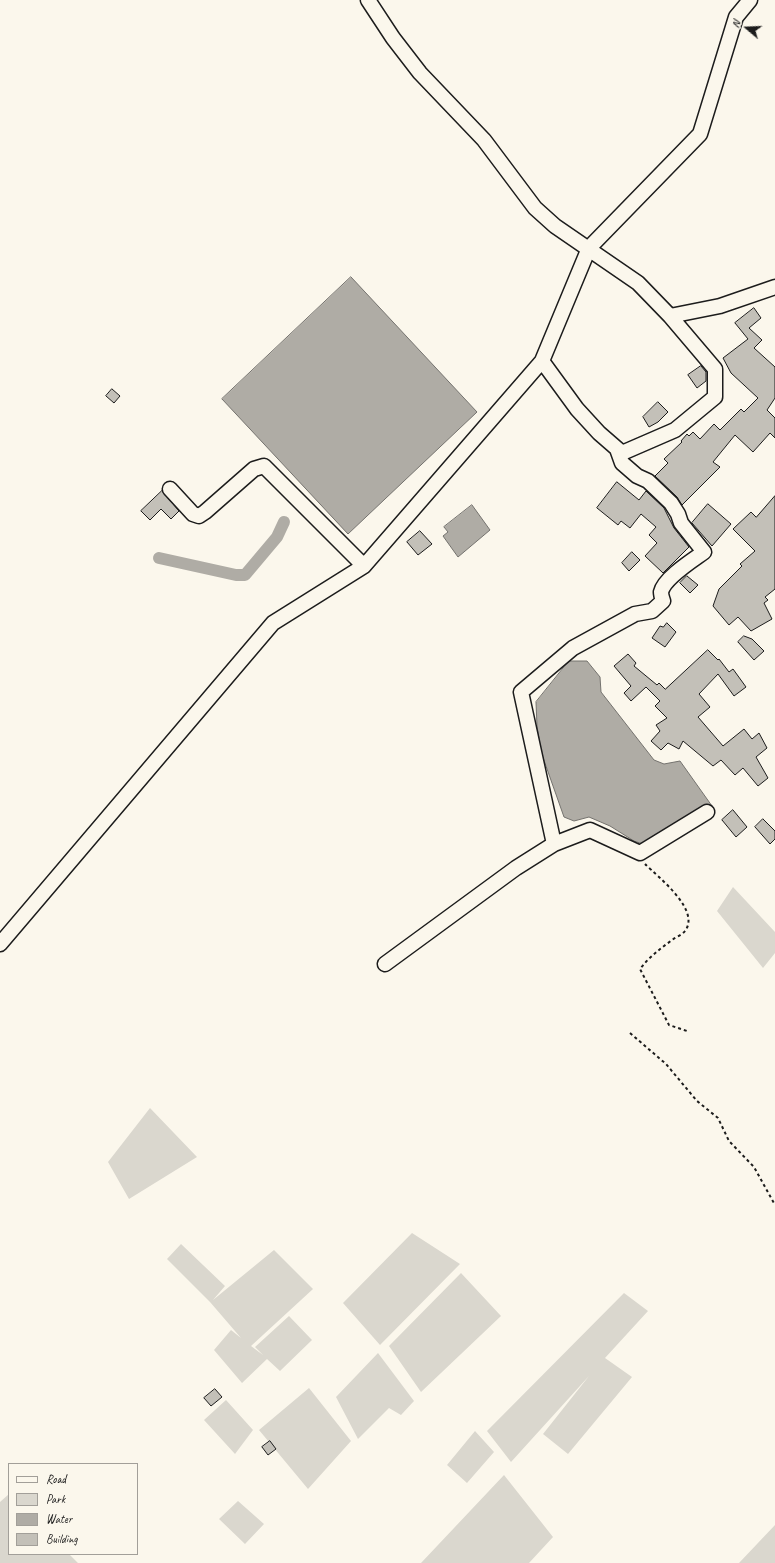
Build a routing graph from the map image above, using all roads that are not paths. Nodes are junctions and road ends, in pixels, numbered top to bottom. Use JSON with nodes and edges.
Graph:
{"nodes":[{"id":1,"x":368,"y":0,"type":"edge"},
{"id":2,"x":750,"y":0,"type":"edge"},
{"id":3,"x":589,"y":248,"type":"junction"},
{"id":4,"x":775,"y":287,"type":"edge"},
{"id":5,"x":670,"y":316,"type":"junction"},
{"id":6,"x":542,"y":361,"type":"junction"},
{"id":7,"x":617,"y":449,"type":"junction"},
{"id":8,"x":170,"y":489,"type":"dead end"},
{"id":9,"x":364,"y":566,"type":"junction"},
{"id":10,"x":707,"y":812,"type":"dead end"},
{"id":11,"x":554,"y":844,"type":"junction"},
{"id":12,"x":0,"y":944,"type":"edge"},
{"id":13,"x":385,"y":964,"type":"dead end"}],
"edges":[{"from":1,"to":3,"type":"street"},
{"from":2,"to":3,"type":"street"},
{"from":3,"to":5,"type":"street"},
{"from":3,"to":6,"type":"street"},
{"from":4,"to":5,"type":"street"},
{"from":5,"to":7,"type":"street"},
{"from":6,"to":7,"type":"street"},
{"from":6,"to":9,"type":"street"},
{"from":7,"to":11,"type":"street"},
{"from":8,"to":9,"type":"street"},
{"from":9,"to":12,"type":"street"},
{"from":10,"to":11,"type":"street"},
{"from":11,"to":13,"type":"street"}]}
